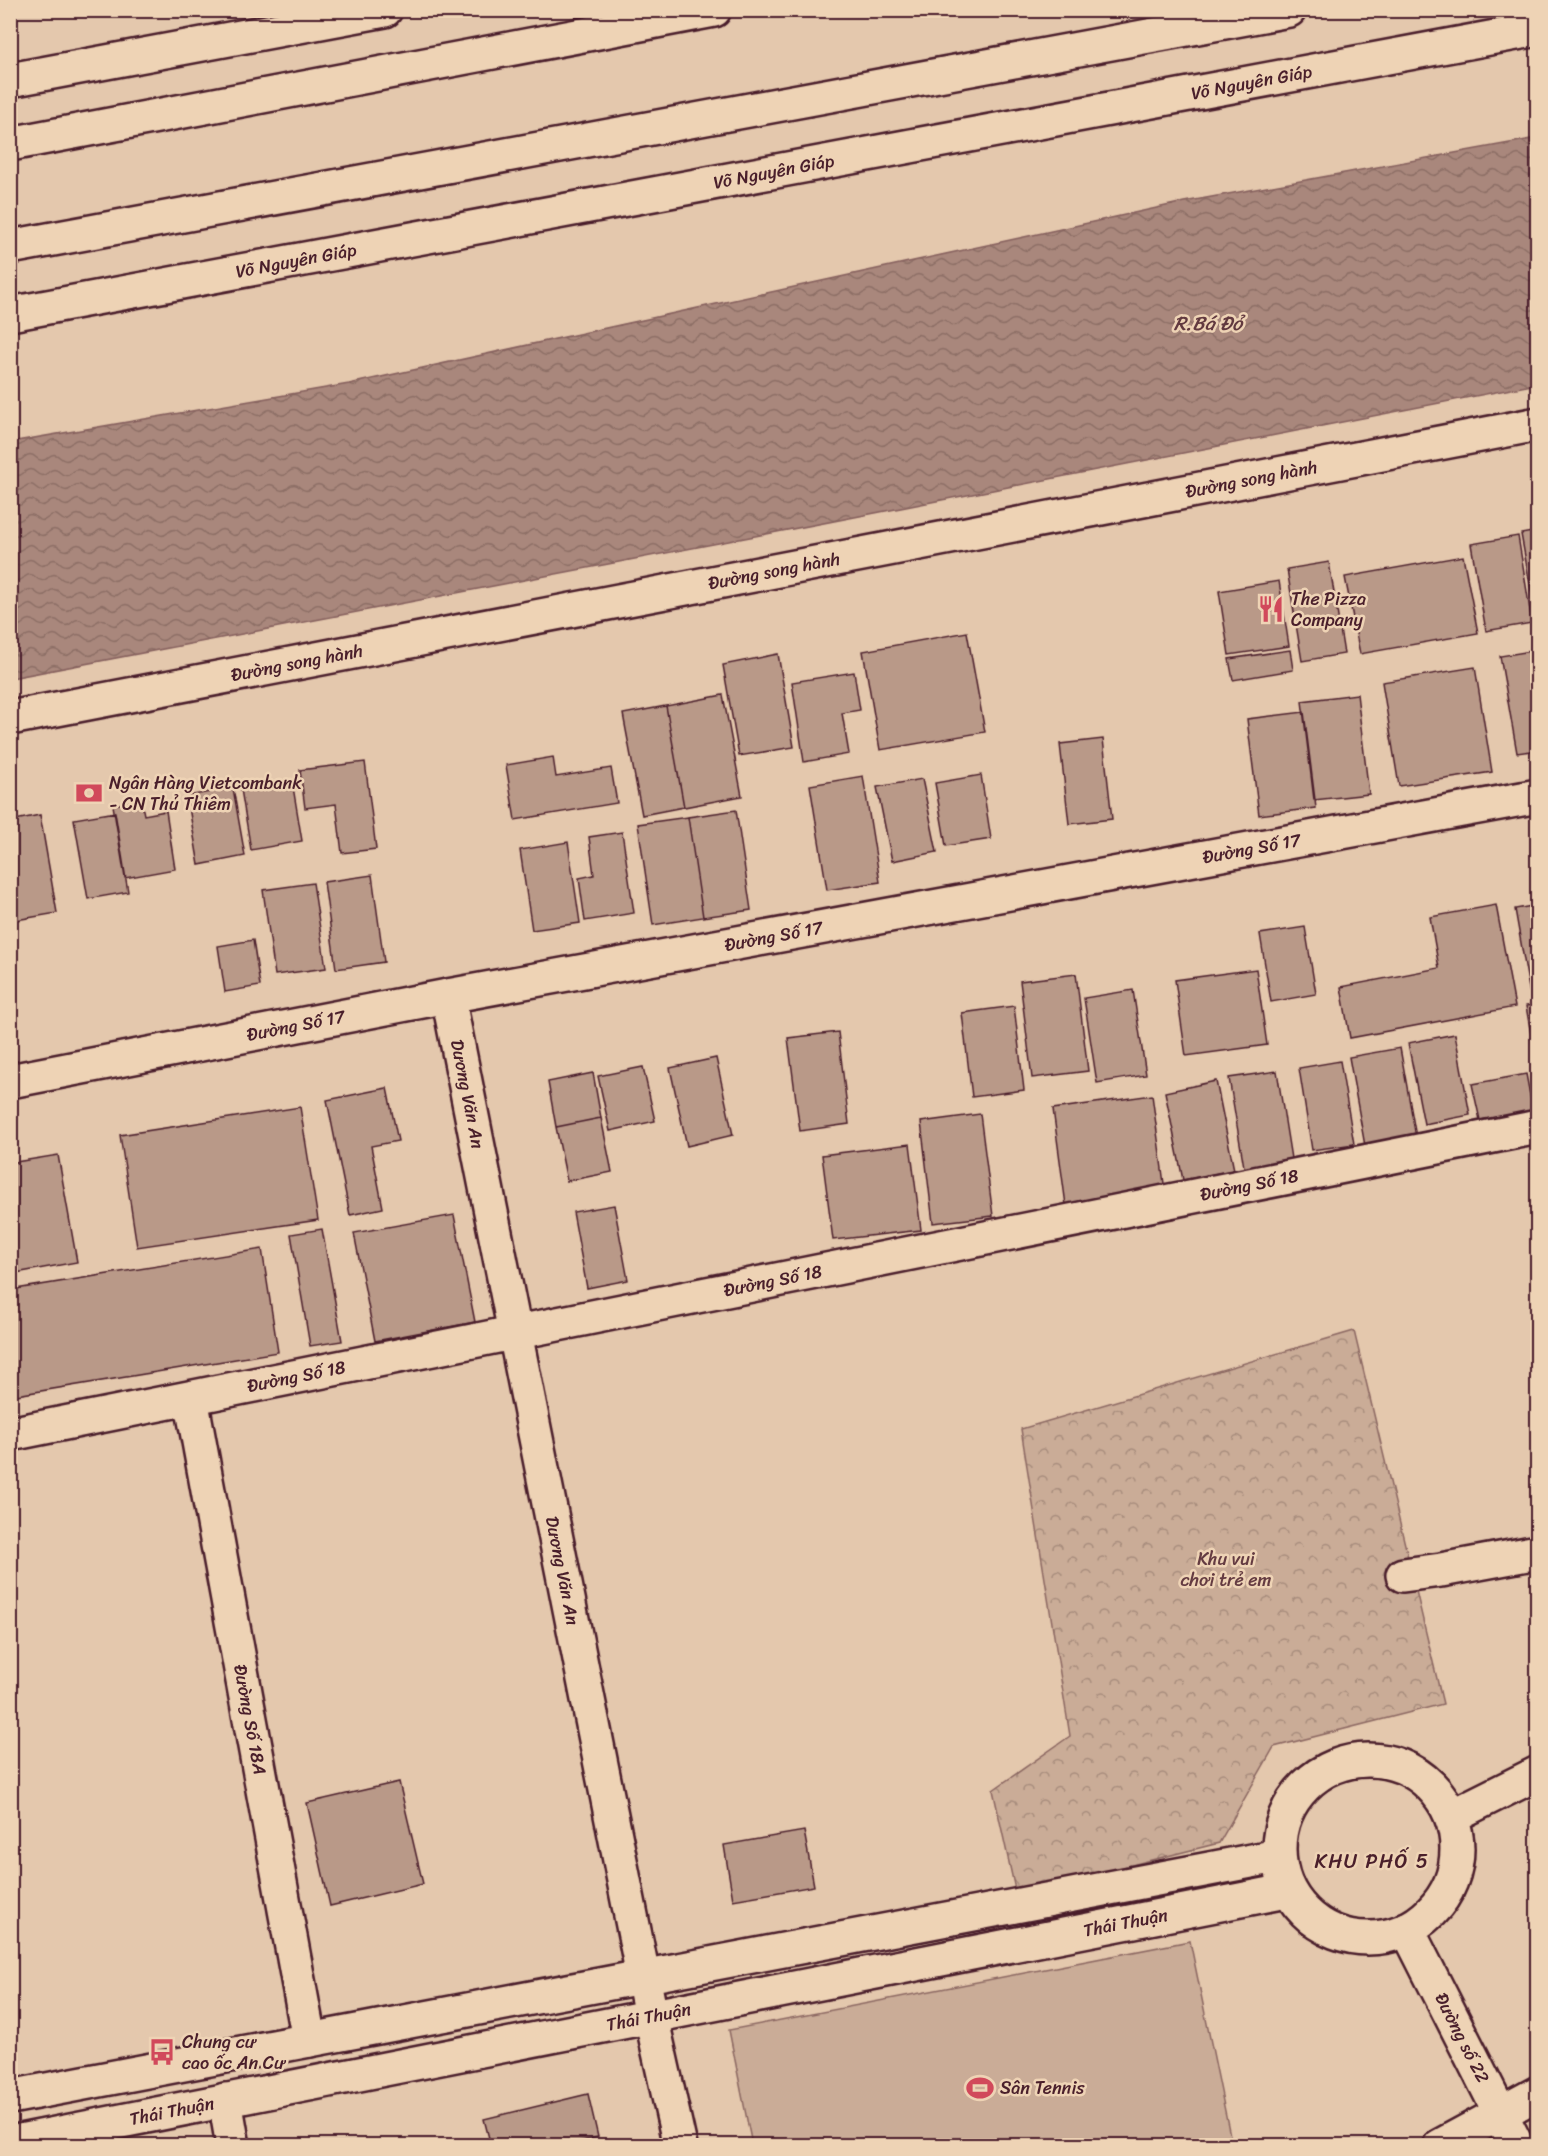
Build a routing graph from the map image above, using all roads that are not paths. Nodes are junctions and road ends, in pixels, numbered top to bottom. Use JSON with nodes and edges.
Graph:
{"nodes":[{"id":1,"x":385,"y":10,"type":"edge"},
{"id":2,"x":714,"y":10,"type":"edge"},
{"id":3,"x":1289,"y":10,"type":"edge"},
{"id":4,"x":1538,"y":29,"type":"edge"},
{"id":5,"x":10,"y":80,"type":"edge"},
{"id":6,"x":10,"y":144,"type":"edge"},
{"id":7,"x":10,"y":247,"type":"edge"},
{"id":8,"x":10,"y":314,"type":"edge"},
{"id":9,"x":1538,"y":424,"type":"edge"},
{"id":10,"x":10,"y":718,"type":"edge"},
{"id":11,"x":1538,"y":796,"type":"edge"},
{"id":12,"x":448,"y":996,"type":"junction"},
{"id":13,"x":10,"y":1081,"type":"edge"},
{"id":14,"x":1538,"y":1127,"type":"edge"},
{"id":15,"x":516,"y":1333,"type":"junction"},
{"id":16,"x":191,"y":1398,"type":"junction"},
{"id":17,"x":10,"y":1434,"type":"edge"},
{"id":18,"x":1538,"y":1552,"type":"edge"},
{"id":19,"x":1403,"y":1575,"type":"dead end"},
{"id":20,"x":1538,"y":1773,"type":"edge"},
{"id":21,"x":1452,"y":1816,"type":"junction"},
{"id":22,"x":1278,"y":1856,"type":"junction"},
{"id":23,"x":1286,"y":1891,"type":"junction"},
{"id":24,"x":1407,"y":1929,"type":"junction"},
{"id":25,"x":644,"y":1977,"type":"junction"},
{"id":26,"x":651,"y":2016,"type":"junction"},
{"id":27,"x":309,"y":2040,"type":"junction"},
{"id":28,"x":1538,"y":2094,"type":"edge"},
{"id":29,"x":10,"y":2097,"type":"edge"},
{"id":30,"x":225,"y":2100,"type":"junction"},
{"id":31,"x":1500,"y":2114,"type":"junction"},
{"id":32,"x":23,"y":2142,"type":"edge"},
{"id":33,"x":233,"y":2145,"type":"edge"},
{"id":34,"x":680,"y":2145,"type":"edge"},
{"id":35,"x":1440,"y":2145,"type":"edge"},
{"id":36,"x":1517,"y":2145,"type":"edge"}],
"edges":[{"from":1,"to":5,"type":"main road"},
{"from":2,"to":6,"type":"main road"},
{"from":3,"to":7,"type":"main road"},
{"from":4,"to":8,"type":"main road","name":"Võ Nguyên Giáp"},
{"from":9,"to":10,"type":"main road","name":"Đường song hành"},
{"from":11,"to":12,"type":"main road","name":"Đường Số 17"},
{"from":12,"to":13,"type":"main road","name":"Đường Số 17"},
{"from":12,"to":15,"type":"main road","name":"Dương Văn An"},
{"from":14,"to":15,"type":"main road","name":"Đường Số 18"},
{"from":15,"to":16,"type":"main road","name":"Đường Số 18"},
{"from":15,"to":25,"type":"main road","name":"Dương Văn An"},
{"from":16,"to":17,"type":"main road","name":"Đường Số 18"},
{"from":16,"to":27,"type":"main road","name":"Đường Số 18A"},
{"from":18,"to":19,"type":"main road"},
{"from":20,"to":21,"type":"main road"},
{"from":21,"to":22,"type":"main road"},
{"from":21,"to":24,"type":"main road"},
{"from":22,"to":23,"type":"main road"},
{"from":22,"to":25,"type":"main road","name":"Thái Thuận"},
{"from":23,"to":24,"type":"main road"},
{"from":23,"to":26,"type":"main road","name":"Thái Thuận"},
{"from":24,"to":31,"type":"main road","name":"Đường số 22"},
{"from":25,"to":26,"type":"main road","name":"Dương Văn An"},
{"from":25,"to":27,"type":"main road","name":"Thái Thuận"},
{"from":26,"to":30,"type":"main road","name":"Thái Thuận"},
{"from":26,"to":34,"type":"main road","name":"Dương Văn An"},
{"from":27,"to":29,"type":"main road","name":"Thái Thuận"},
{"from":28,"to":31,"type":"main road"},
{"from":30,"to":32,"type":"main road","name":"Thái Thuận"},
{"from":30,"to":33,"type":"main road"},
{"from":31,"to":35,"type":"main road"},
{"from":31,"to":36,"type":"main road","name":"Đường số 22"}]}
